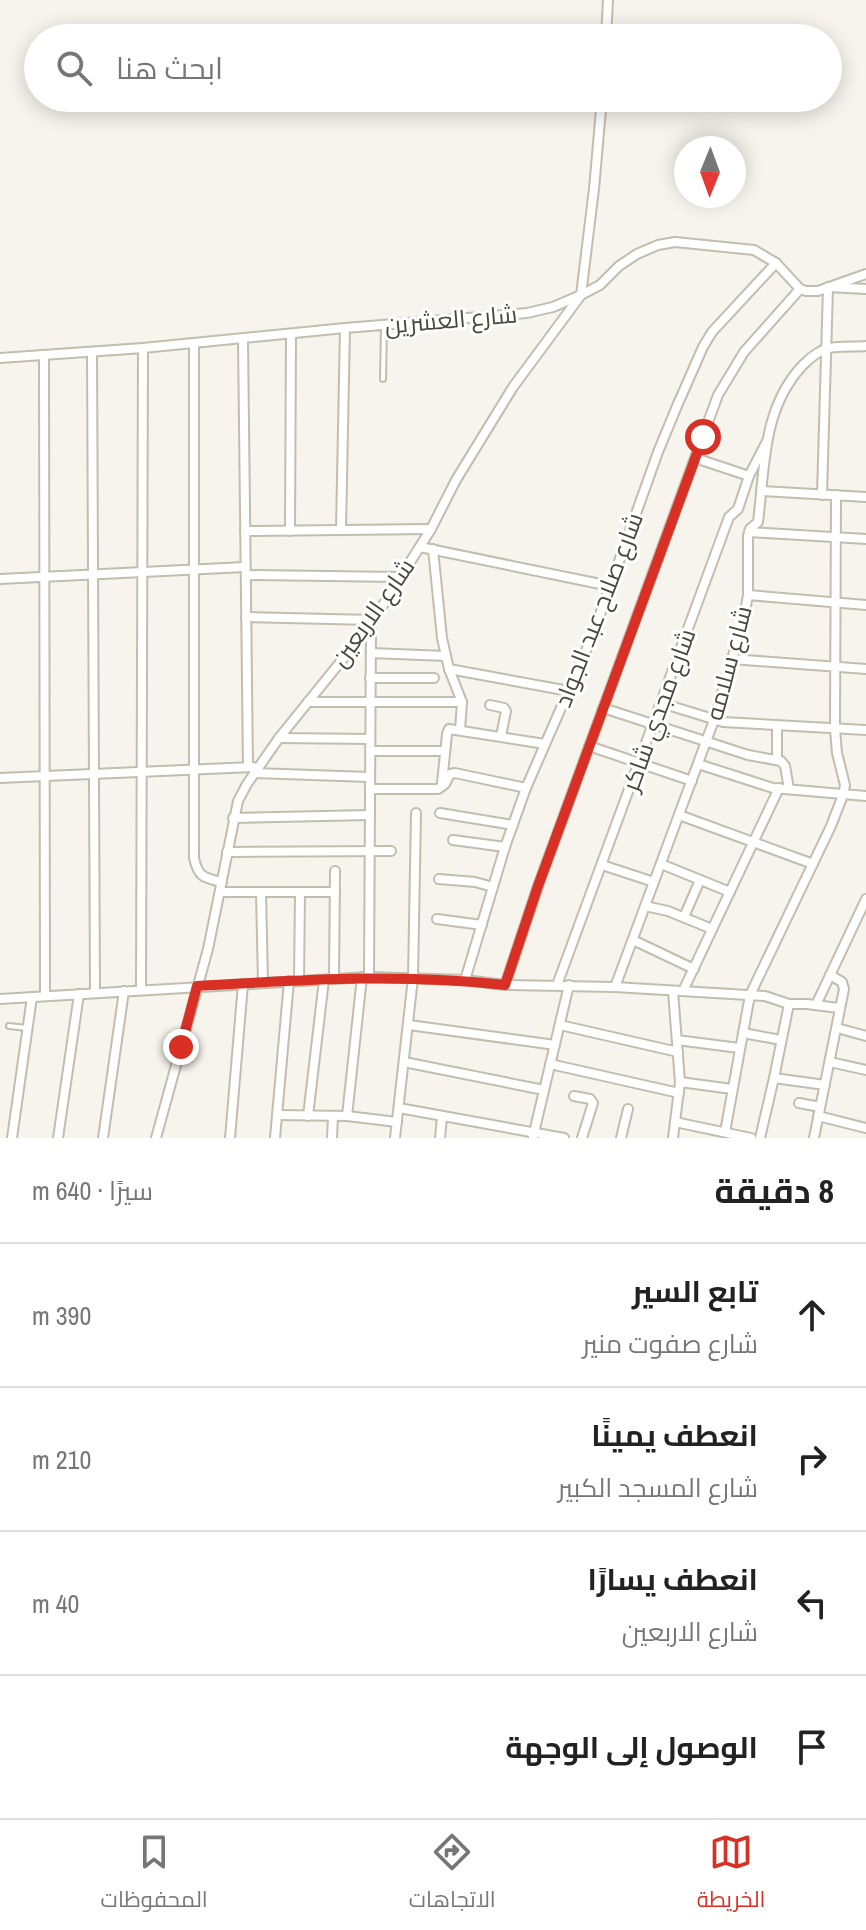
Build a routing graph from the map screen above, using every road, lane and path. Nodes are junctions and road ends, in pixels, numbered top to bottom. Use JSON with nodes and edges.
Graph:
{"nodes":[{"id":1,"x":608,"y":0,"type":"edge"},
{"id":2,"x":607,"y":24,"type":"edge"},
{"id":3,"x":601,"y":112,"type":"edge"},
{"id":4,"x":776,"y":263,"type":"junction"},
{"id":5,"x":866,"y":274,"type":"edge"},
{"id":6,"x":828,"y":287,"type":"junction"},
{"id":7,"x":800,"y":289,"type":"junction"},
{"id":8,"x":866,"y":289,"type":"edge"},
{"id":9,"x":581,"y":295,"type":"junction"},
{"id":10,"x":384,"y":325,"type":"junction"},
{"id":11,"x":345,"y":328,"type":"junction"},
{"id":12,"x":291,"y":334,"type":"junction"},
{"id":13,"x":243,"y":339,"type":"junction"},
{"id":14,"x":194,"y":344,"type":"junction"},
{"id":15,"x":866,"y":346,"type":"edge"},
{"id":16,"x":143,"y":348,"type":"junction"},
{"id":17,"x":826,"y":349,"type":"junction"},
{"id":18,"x":92,"y":352,"type":"junction"},
{"id":19,"x":44,"y":355,"type":"junction"},
{"id":20,"x":0,"y":358,"type":"edge"},
{"id":21,"x":383,"y":379,"type":"dead end"},
{"id":22,"x":768,"y":440,"type":"junction"},
{"id":23,"x":695,"y":458,"type":"junction"},
{"id":24,"x":749,"y":476,"type":"junction"},
{"id":25,"x":762,"y":491,"type":"junction"},
{"id":26,"x":822,"y":495,"type":"junction"},
{"id":27,"x":836,"y":495,"type":"junction"},
{"id":28,"x":866,"y":497,"type":"edge"},
{"id":29,"x":431,"y":529,"type":"junction"},
{"id":30,"x":341,"y":530,"type":"junction"},
{"id":31,"x":245,"y":531,"type":"junction"},
{"id":32,"x":290,"y":531,"type":"junction"},
{"id":33,"x":749,"y":532,"type":"junction"},
{"id":34,"x":835,"y":537,"type":"junction"},
{"id":35,"x":866,"y":539,"type":"edge"},
{"id":36,"x":420,"y":547,"type":"junction"},
{"id":37,"x":433,"y":549,"type":"junction"},
{"id":38,"x":194,"y":569,"type":"junction"},
{"id":39,"x":246,"y":571,"type":"junction"},
{"id":40,"x":142,"y":572,"type":"junction"},
{"id":41,"x":93,"y":574,"type":"junction"},
{"id":42,"x":44,"y":577,"type":"junction"},
{"id":43,"x":401,"y":577,"type":"junction"},
{"id":44,"x":0,"y":579,"type":"edge"},
{"id":45,"x":610,"y":586,"type":"junction"},
{"id":46,"x":748,"y":595,"type":"junction"},
{"id":47,"x":835,"y":602,"type":"junction"},
{"id":48,"x":866,"y":605,"type":"edge"},
{"id":49,"x":246,"y":617,"type":"junction"},
{"id":50,"x":372,"y":622,"type":"junction"},
{"id":51,"x":371,"y":653,"type":"junction"},
{"id":52,"x":446,"y":656,"type":"junction"},
{"id":53,"x":732,"y":659,"type":"junction"},
{"id":54,"x":835,"y":666,"type":"junction"},
{"id":55,"x":449,"y":669,"type":"junction"},
{"id":56,"x":866,"y":669,"type":"edge"},
{"id":57,"x":370,"y":678,"type":"junction"},
{"id":58,"x":434,"y":678,"type":"dead end"},
{"id":59,"x":569,"y":691,"type":"junction"},
{"id":60,"x":308,"y":702,"type":"junction"},
{"id":61,"x":370,"y":702,"type":"junction"},
{"id":62,"x":462,"y":702,"type":"junction"},
{"id":63,"x":661,"y":703,"type":"junction"},
{"id":64,"x":490,"y":705,"type":"dead end"},
{"id":65,"x":603,"y":708,"type":"junction"},
{"id":66,"x":714,"y":720,"type":"junction"},
{"id":67,"x":654,"y":724,"type":"junction"},
{"id":68,"x":777,"y":726,"type":"junction"},
{"id":69,"x":835,"y":729,"type":"junction"},
{"id":70,"x":460,"y":730,"type":"junction"},
{"id":71,"x":866,"y":730,"type":"edge"},
{"id":72,"x":501,"y":736,"type":"junction"},
{"id":73,"x":279,"y":738,"type":"junction"},
{"id":74,"x":370,"y":739,"type":"junction"},
{"id":75,"x":706,"y":741,"type":"junction"},
{"id":76,"x":545,"y":744,"type":"junction"},
{"id":77,"x":589,"y":746,"type":"junction"},
{"id":78,"x":370,"y":751,"type":"junction"},
{"id":79,"x":445,"y":751,"type":"junction"},
{"id":80,"x":777,"y":760,"type":"junction"},
{"id":81,"x":639,"y":764,"type":"junction"},
{"id":82,"x":698,"y":764,"type":"junction"},
{"id":83,"x":253,"y":769,"type":"junction"},
{"id":84,"x":195,"y":770,"type":"junction"},
{"id":85,"x":142,"y":773,"type":"junction"},
{"id":86,"x":94,"y":774,"type":"junction"},
{"id":87,"x":44,"y":776,"type":"junction"},
{"id":88,"x":370,"y":777,"type":"junction"},
{"id":89,"x":0,"y":778,"type":"edge"},
{"id":90,"x":692,"y":781,"type":"junction"},
{"id":91,"x":442,"y":787,"type":"junction"},
{"id":92,"x":526,"y":788,"type":"junction"},
{"id":93,"x":370,"y":789,"type":"junction"},
{"id":94,"x":784,"y":789,"type":"junction"},
{"id":95,"x":843,"y":795,"type":"junction"},
{"id":96,"x":866,"y":796,"type":"edge"},
{"id":97,"x":416,"y":813,"type":"dead end"},
{"id":98,"x":440,"y":813,"type":"dead end"},
{"id":99,"x":370,"y":815,"type":"junction"},
{"id":100,"x":679,"y":815,"type":"junction"},
{"id":101,"x":233,"y":818,"type":"junction"},
{"id":102,"x":513,"y":825,"type":"junction"},
{"id":103,"x":453,"y":840,"type":"dead end"},
{"id":104,"x":754,"y":841,"type":"junction"},
{"id":105,"x":505,"y":847,"type":"junction"},
{"id":106,"x":370,"y":851,"type":"junction"},
{"id":107,"x":391,"y":851,"type":"dead end"},
{"id":108,"x":227,"y":852,"type":"junction"},
{"id":109,"x":661,"y":864,"type":"junction"},
{"id":110,"x":813,"y":864,"type":"junction"},
{"id":111,"x":602,"y":865,"type":"junction"},
{"id":112,"x":335,"y":871,"type":"dead end"},
{"id":113,"x":439,"y":879,"type":"dead end"},
{"id":114,"x":700,"y":880,"type":"junction"},
{"id":115,"x":222,"y":882,"type":"junction"},
{"id":116,"x":654,"y":882,"type":"junction"},
{"id":117,"x":493,"y":887,"type":"junction"},
{"id":118,"x":220,"y":892,"type":"junction"},
{"id":119,"x":261,"y":892,"type":"junction"},
{"id":120,"x":300,"y":892,"type":"junction"},
{"id":121,"x":335,"y":892,"type":"junction"},
{"id":122,"x":730,"y":892,"type":"junction"},
{"id":123,"x":866,"y":899,"type":"edge"},
{"id":124,"x":645,"y":906,"type":"junction"},
{"id":125,"x":684,"y":917,"type":"junction"},
{"id":126,"x":437,"y":919,"type":"dead end"},
{"id":127,"x":482,"y":925,"type":"junction"},
{"id":128,"x":712,"y":929,"type":"junction"},
{"id":129,"x":633,"y":940,"type":"junction"},
{"id":130,"x":694,"y":969,"type":"junction"},
{"id":131,"x":830,"y":975,"type":"junction"},
{"id":132,"x":366,"y":977,"type":"junction"},
{"id":133,"x":413,"y":978,"type":"junction"},
{"id":134,"x":334,"y":979,"type":"junction"},
{"id":135,"x":324,"y":980,"type":"junction"},
{"id":136,"x":465,"y":980,"type":"junction"},
{"id":137,"x":294,"y":981,"type":"junction"},
{"id":138,"x":263,"y":983,"type":"junction"},
{"id":139,"x":243,"y":984,"type":"junction"},
{"id":140,"x":505,"y":985,"type":"junction"},
{"id":141,"x":557,"y":985,"type":"junction"},
{"id":142,"x":569,"y":985,"type":"junction"},
{"id":143,"x":197,"y":986,"type":"junction"},
{"id":144,"x":615,"y":987,"type":"junction"},
{"id":145,"x":141,"y":990,"type":"junction"},
{"id":146,"x":124,"y":991,"type":"junction"},
{"id":147,"x":678,"y":991,"type":"junction"},
{"id":148,"x":95,"y":993,"type":"junction"},
{"id":149,"x":79,"y":994,"type":"junction"},
{"id":150,"x":750,"y":995,"type":"junction"},
{"id":151,"x":45,"y":996,"type":"junction"},
{"id":152,"x":32,"y":997,"type":"junction"},
{"id":153,"x":0,"y":999,"type":"edge"},
{"id":154,"x":789,"y":1004,"type":"junction"},
{"id":155,"x":816,"y":1005,"type":"junction"},
{"id":156,"x":839,"y":1008,"type":"junction"},
{"id":157,"x":409,"y":1025,"type":"junction"},
{"id":158,"x":560,"y":1025,"type":"junction"},
{"id":159,"x":9,"y":1026,"type":"dead end"},
{"id":160,"x":27,"y":1028,"type":"junction"},
{"id":161,"x":837,"y":1028,"type":"junction"},
{"id":162,"x":743,"y":1033,"type":"junction"},
{"id":163,"x":866,"y":1036,"type":"edge"},
{"id":164,"x":677,"y":1040,"type":"junction"},
{"id":165,"x":781,"y":1040,"type":"junction"},
{"id":166,"x":555,"y":1045,"type":"junction"},
{"id":167,"x":739,"y":1048,"type":"junction"},
{"id":168,"x":678,"y":1052,"type":"junction"},
{"id":169,"x":404,"y":1062,"type":"junction"},
{"id":170,"x":830,"y":1062,"type":"junction"},
{"id":171,"x":550,"y":1064,"type":"junction"},
{"id":172,"x":866,"y":1070,"type":"edge"},
{"id":173,"x":774,"y":1078,"type":"junction"},
{"id":174,"x":680,"y":1082,"type":"junction"},
{"id":175,"x":825,"y":1085,"type":"junction"},
{"id":176,"x":732,"y":1089,"type":"junction"},
{"id":177,"x":544,"y":1090,"type":"junction"},
{"id":178,"x":679,"y":1093,"type":"junction"},
{"id":179,"x":574,"y":1096,"type":"dead end"},
{"id":180,"x":799,"y":1103,"type":"dead end"},
{"id":181,"x":399,"y":1108,"type":"junction"},
{"id":182,"x":628,"y":1109,"type":"dead end"},
{"id":183,"x":819,"y":1112,"type":"junction"},
{"id":184,"x":277,"y":1115,"type":"junction"},
{"id":185,"x":308,"y":1116,"type":"junction"},
{"id":186,"x":333,"y":1116,"type":"junction"},
{"id":187,"x":347,"y":1116,"type":"junction"},
{"id":188,"x":442,"y":1117,"type":"junction"},
{"id":189,"x":397,"y":1122,"type":"junction"},
{"id":190,"x":675,"y":1122,"type":"junction"},
{"id":191,"x":486,"y":1125,"type":"junction"},
{"id":192,"x":866,"y":1128,"type":"edge"},
{"id":193,"x":725,"y":1132,"type":"junction"},
{"id":194,"x":714,"y":1134,"type":"edge"},
{"id":195,"x":533,"y":1136,"type":"edge"},
{"id":196,"x":12,"y":1138,"type":"edge"},
{"id":197,"x":58,"y":1138,"type":"edge"},
{"id":198,"x":103,"y":1138,"type":"edge"},
{"id":199,"x":156,"y":1138,"type":"edge"},
{"id":200,"x":230,"y":1138,"type":"edge"},
{"id":201,"x":275,"y":1138,"type":"edge"},
{"id":202,"x":332,"y":1138,"type":"edge"},
{"id":203,"x":395,"y":1138,"type":"edge"},
{"id":204,"x":440,"y":1138,"type":"edge"},
{"id":205,"x":484,"y":1138,"type":"edge"},
{"id":206,"x":564,"y":1138,"type":"edge"},
{"id":207,"x":582,"y":1138,"type":"edge"},
{"id":208,"x":621,"y":1138,"type":"edge"},
{"id":209,"x":673,"y":1138,"type":"edge"},
{"id":210,"x":751,"y":1138,"type":"edge"},
{"id":211,"x":760,"y":1138,"type":"edge"},
{"id":212,"x":814,"y":1138,"type":"edge"}],
"edges":[{"from":1,"to":2,"type":"street"},
{"from":3,"to":9,"type":"street","name":"شارع الاربعين"},
{"from":4,"to":7,"type":"street","name":"شارع العشرين"},
{"from":4,"to":9,"type":"street","name":"شارع العشرين"},
{"from":4,"to":45,"type":"street","name":"شارع صلاح عبد الجواد"},
{"from":5,"to":6,"type":"street"},
{"from":6,"to":7,"type":"street"},
{"from":6,"to":8,"type":"street"},
{"from":6,"to":17,"type":"street"},
{"from":7,"to":23,"type":"street"},
{"from":9,"to":10,"type":"street","name":"شارع العشرين"},
{"from":9,"to":29,"type":"street","name":"شارع الاربعين"},
{"from":10,"to":11,"type":"street","name":"شارع العشرين"},
{"from":10,"to":21,"type":"lane"},
{"from":11,"to":12,"type":"street","name":"شارع العشرين"},
{"from":11,"to":30,"type":"street"},
{"from":12,"to":13,"type":"street","name":"شارع العشرين"},
{"from":12,"to":32,"type":"street"},
{"from":13,"to":14,"type":"street","name":"شارع العشرين"},
{"from":13,"to":31,"type":"street"},
{"from":14,"to":16,"type":"street","name":"شارع العشرين"},
{"from":14,"to":38,"type":"street"},
{"from":15,"to":17,"type":"street"},
{"from":16,"to":18,"type":"street","name":"شارع العشرين"},
{"from":16,"to":40,"type":"street"},
{"from":17,"to":22,"type":"street","name":"شارع سلامه"},
{"from":17,"to":26,"type":"street"},
{"from":18,"to":19,"type":"street","name":"شارع العشرين"},
{"from":18,"to":41,"type":"street"},
{"from":19,"to":20,"type":"street","name":"شارع العشرين"},
{"from":19,"to":42,"type":"street"},
{"from":22,"to":24,"type":"street","name":"شارع مجدي شاكر"},
{"from":22,"to":25,"type":"street","name":"شارع سلامه"},
{"from":23,"to":24,"type":"street"},
{"from":23,"to":65,"type":"street"},
{"from":24,"to":63,"type":"street","name":"شارع مجدي شاكر"},
{"from":25,"to":26,"type":"street"},
{"from":25,"to":33,"type":"street","name":"شارع سلامه"},
{"from":26,"to":27,"type":"street"},
{"from":27,"to":28,"type":"street"},
{"from":27,"to":34,"type":"street"},
{"from":29,"to":30,"type":"street"},
{"from":29,"to":36,"type":"street","name":"شارع الاربعين"},
{"from":30,"to":32,"type":"street"},
{"from":31,"to":32,"type":"street"},
{"from":31,"to":39,"type":"street"},
{"from":33,"to":34,"type":"street"},
{"from":33,"to":46,"type":"street","name":"شارع سلامه"},
{"from":34,"to":35,"type":"street"},
{"from":34,"to":47,"type":"street"},
{"from":36,"to":37,"type":"street"},
{"from":36,"to":43,"type":"street","name":"شارع الاربعين"},
{"from":37,"to":45,"type":"street"},
{"from":37,"to":52,"type":"street"},
{"from":38,"to":39,"type":"street"},
{"from":38,"to":40,"type":"street"},
{"from":38,"to":84,"type":"street"},
{"from":39,"to":43,"type":"street"},
{"from":39,"to":49,"type":"street"},
{"from":40,"to":41,"type":"street"},
{"from":40,"to":85,"type":"street"},
{"from":41,"to":42,"type":"street"},
{"from":41,"to":86,"type":"street"},
{"from":42,"to":44,"type":"street"},
{"from":42,"to":87,"type":"street"},
{"from":43,"to":50,"type":"street","name":"شارع الاربعين"},
{"from":45,"to":59,"type":"street","name":"شارع صلاح عبد الجواد"},
{"from":46,"to":47,"type":"street"},
{"from":46,"to":53,"type":"street","name":"شارع سلامه"},
{"from":47,"to":48,"type":"street"},
{"from":47,"to":54,"type":"street"},
{"from":49,"to":50,"type":"street"},
{"from":49,"to":83,"type":"street"},
{"from":50,"to":51,"type":"street"},
{"from":50,"to":60,"type":"street","name":"شارع الاربعين"},
{"from":51,"to":52,"type":"street"},
{"from":51,"to":57,"type":"street"},
{"from":52,"to":55,"type":"street"},
{"from":53,"to":54,"type":"street"},
{"from":53,"to":66,"type":"street","name":"شارع سلامه"},
{"from":54,"to":56,"type":"street"},
{"from":54,"to":69,"type":"street"},
{"from":55,"to":59,"type":"street"},
{"from":55,"to":62,"type":"street"},
{"from":57,"to":58,"type":"street"},
{"from":57,"to":61,"type":"street"},
{"from":59,"to":76,"type":"street","name":"شارع صلاح عبد الجواد"},
{"from":60,"to":61,"type":"street"},
{"from":60,"to":73,"type":"street","name":"شارع الاربعين"},
{"from":61,"to":62,"type":"street"},
{"from":61,"to":74,"type":"street"},
{"from":62,"to":70,"type":"street"},
{"from":63,"to":66,"type":"street"},
{"from":63,"to":67,"type":"street","name":"شارع مجدي شاكر"},
{"from":64,"to":72,"type":"street"},
{"from":65,"to":67,"type":"street"},
{"from":65,"to":77,"type":"street"},
{"from":66,"to":68,"type":"street"},
{"from":66,"to":75,"type":"street","name":"شارع سلامه"},
{"from":67,"to":75,"type":"street"},
{"from":67,"to":81,"type":"street","name":"شارع مجدي شاكر"},
{"from":68,"to":69,"type":"street"},
{"from":68,"to":80,"type":"street"},
{"from":69,"to":71,"type":"street"},
{"from":69,"to":95,"type":"street"},
{"from":70,"to":72,"type":"street"},
{"from":70,"to":79,"type":"street"},
{"from":72,"to":76,"type":"street"},
{"from":73,"to":74,"type":"street"},
{"from":73,"to":83,"type":"street","name":"شارع الاربعين"},
{"from":74,"to":78,"type":"street"},
{"from":75,"to":80,"type":"street"},
{"from":75,"to":82,"type":"street","name":"شارع سلامه"},
{"from":76,"to":92,"type":"street","name":"شارع صلاح عبد الجواد"},
{"from":77,"to":81,"type":"street"},
{"from":77,"to":140,"type":"street"},
{"from":78,"to":79,"type":"street"},
{"from":78,"to":88,"type":"street"},
{"from":79,"to":91,"type":"street"},
{"from":80,"to":94,"type":"street"},
{"from":81,"to":90,"type":"street"},
{"from":81,"to":111,"type":"street","name":"شارع مجدي شاكر"},
{"from":82,"to":90,"type":"street","name":"شارع سلامه"},
{"from":82,"to":94,"type":"street"},
{"from":83,"to":84,"type":"street"},
{"from":83,"to":88,"type":"street"},
{"from":83,"to":101,"type":"street","name":"شارع الاربعين"},
{"from":84,"to":85,"type":"street"},
{"from":84,"to":115,"type":"street"},
{"from":85,"to":86,"type":"street"},
{"from":85,"to":145,"type":"street"},
{"from":86,"to":87,"type":"street"},
{"from":86,"to":148,"type":"street"},
{"from":87,"to":89,"type":"street"},
{"from":87,"to":151,"type":"street"},
{"from":88,"to":93,"type":"street"},
{"from":90,"to":100,"type":"street","name":"شارع سلامه"},
{"from":91,"to":92,"type":"street"},
{"from":91,"to":93,"type":"street"},
{"from":92,"to":102,"type":"street","name":"شارع صلاح عبد الجواد"},
{"from":93,"to":99,"type":"street"},
{"from":94,"to":95,"type":"street"},
{"from":94,"to":104,"type":"street"},
{"from":95,"to":96,"type":"street"},
{"from":95,"to":110,"type":"street"},
{"from":97,"to":133,"type":"street"},
{"from":98,"to":102,"type":"street"},
{"from":99,"to":101,"type":"street"},
{"from":99,"to":106,"type":"street"},
{"from":100,"to":104,"type":"street"},
{"from":100,"to":109,"type":"street","name":"شارع سلامه"},
{"from":101,"to":108,"type":"street","name":"شارع الاربعين"},
{"from":102,"to":105,"type":"street","name":"شارع صلاح عبد الجواد"},
{"from":103,"to":105,"type":"street"},
{"from":104,"to":110,"type":"street"},
{"from":104,"to":122,"type":"street"},
{"from":105,"to":117,"type":"street","name":"شارع صلاح عبد الجواد"},
{"from":106,"to":107,"type":"street"},
{"from":106,"to":108,"type":"street"},
{"from":106,"to":132,"type":"street"},
{"from":108,"to":115,"type":"street","name":"شارع الاربعين"},
{"from":109,"to":114,"type":"street"},
{"from":109,"to":116,"type":"street","name":"شارع سلامه"},
{"from":110,"to":150,"type":"street"},
{"from":111,"to":116,"type":"street"},
{"from":111,"to":141,"type":"street","name":"شارع مجدي شاكر"},
{"from":112,"to":121,"type":"street"},
{"from":113,"to":117,"type":"street"},
{"from":114,"to":122,"type":"street"},
{"from":114,"to":125,"type":"street"},
{"from":115,"to":118,"type":"street","name":"شارع الاربعين"},
{"from":116,"to":124,"type":"street","name":"شارع سلامه"},
{"from":117,"to":127,"type":"street","name":"شارع صلاح عبد الجواد"},
{"from":118,"to":119,"type":"street"},
{"from":118,"to":143,"type":"street","name":"شارع الاربعين"},
{"from":119,"to":120,"type":"street"},
{"from":119,"to":138,"type":"street"},
{"from":120,"to":121,"type":"street"},
{"from":120,"to":137,"type":"street"},
{"from":121,"to":134,"type":"street"},
{"from":122,"to":128,"type":"street"},
{"from":123,"to":131,"type":"street"},
{"from":124,"to":125,"type":"street"},
{"from":124,"to":129,"type":"street","name":"شارع سلامه"},
{"from":125,"to":128,"type":"street"},
{"from":126,"to":127,"type":"street"},
{"from":127,"to":136,"type":"street","name":"شارع صلاح عبد الجواد"},
{"from":128,"to":130,"type":"street"},
{"from":129,"to":130,"type":"street"},
{"from":129,"to":144,"type":"street","name":"شارع سلامه"},
{"from":130,"to":147,"type":"street"},
{"from":131,"to":155,"type":"street"},
{"from":131,"to":156,"type":"street"},
{"from":132,"to":133,"type":"street"},
{"from":132,"to":134,"type":"street"},
{"from":132,"to":187,"type":"street"},
{"from":133,"to":136,"type":"street"},
{"from":133,"to":157,"type":"street"},
{"from":134,"to":135,"type":"street"},
{"from":135,"to":137,"type":"street"},
{"from":135,"to":185,"type":"street"},
{"from":136,"to":140,"type":"street"},
{"from":137,"to":138,"type":"street"},
{"from":137,"to":184,"type":"street"},
{"from":138,"to":139,"type":"street"},
{"from":139,"to":143,"type":"street"},
{"from":139,"to":200,"type":"street"},
{"from":140,"to":141,"type":"street"},
{"from":141,"to":142,"type":"street"},
{"from":142,"to":144,"type":"street"},
{"from":142,"to":158,"type":"street"},
{"from":143,"to":145,"type":"street"},
{"from":143,"to":199,"type":"street","name":"شارع الاربعين"},
{"from":144,"to":147,"type":"street"},
{"from":145,"to":146,"type":"street"},
{"from":146,"to":148,"type":"street"},
{"from":146,"to":198,"type":"street"},
{"from":147,"to":150,"type":"street"},
{"from":147,"to":164,"type":"street"},
{"from":148,"to":149,"type":"street"},
{"from":149,"to":151,"type":"street"},
{"from":149,"to":197,"type":"street"},
{"from":150,"to":154,"type":"street"},
{"from":150,"to":162,"type":"street"},
{"from":151,"to":152,"type":"street"},
{"from":152,"to":153,"type":"street"},
{"from":152,"to":160,"type":"street"},
{"from":154,"to":155,"type":"street"},
{"from":154,"to":165,"type":"street"},
{"from":155,"to":156,"type":"street"},
{"from":156,"to":161,"type":"street"},
{"from":157,"to":166,"type":"street"},
{"from":157,"to":169,"type":"street"},
{"from":158,"to":166,"type":"street"},
{"from":158,"to":168,"type":"street"},
{"from":159,"to":160,"type":"lane"},
{"from":160,"to":196,"type":"street"},
{"from":161,"to":163,"type":"street"},
{"from":161,"to":170,"type":"street"},
{"from":162,"to":165,"type":"street"},
{"from":162,"to":167,"type":"street"},
{"from":164,"to":167,"type":"street"},
{"from":164,"to":168,"type":"street"},
{"from":165,"to":173,"type":"street"},
{"from":166,"to":171,"type":"street"},
{"from":167,"to":176,"type":"street"},
{"from":168,"to":174,"type":"street"},
{"from":169,"to":177,"type":"street"},
{"from":169,"to":181,"type":"street"},
{"from":170,"to":172,"type":"street"},
{"from":170,"to":175,"type":"street"},
{"from":171,"to":177,"type":"street"},
{"from":171,"to":178,"type":"street"},
{"from":173,"to":175,"type":"street"},
{"from":173,"to":211,"type":"street"},
{"from":174,"to":176,"type":"street"},
{"from":174,"to":178,"type":"street"},
{"from":175,"to":183,"type":"street"},
{"from":176,"to":193,"type":"street"},
{"from":177,"to":195,"type":"street"},
{"from":178,"to":190,"type":"street"},
{"from":179,"to":207,"type":"street"},
{"from":180,"to":183,"type":"street"},
{"from":181,"to":188,"type":"street"},
{"from":181,"to":189,"type":"street"},
{"from":182,"to":208,"type":"street"},
{"from":183,"to":192,"type":"street"},
{"from":183,"to":212,"type":"street"},
{"from":184,"to":185,"type":"street"},
{"from":184,"to":201,"type":"street"},
{"from":185,"to":186,"type":"street"},
{"from":186,"to":187,"type":"street"},
{"from":186,"to":202,"type":"street"},
{"from":187,"to":189,"type":"street"},
{"from":188,"to":191,"type":"street"},
{"from":188,"to":204,"type":"street"},
{"from":189,"to":203,"type":"street"},
{"from":190,"to":194,"type":"street"},
{"from":190,"to":209,"type":"street"},
{"from":191,"to":195,"type":"street"},
{"from":191,"to":205,"type":"street"},
{"from":193,"to":194,"type":"street"},
{"from":193,"to":210,"type":"street"},
{"from":195,"to":206,"type":"street"}]}
